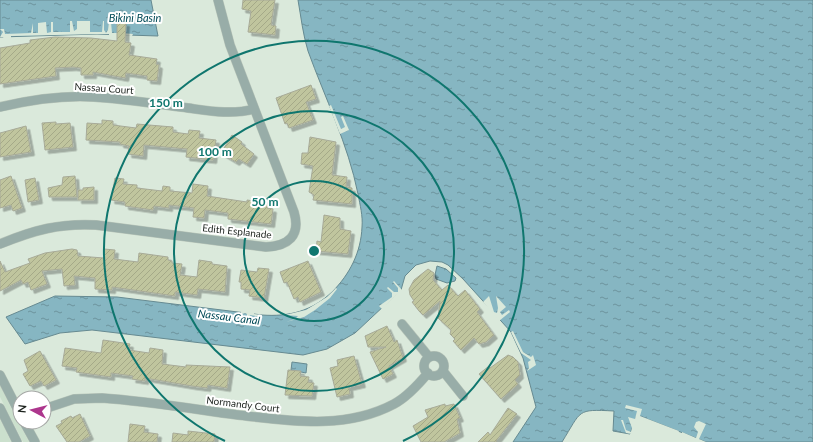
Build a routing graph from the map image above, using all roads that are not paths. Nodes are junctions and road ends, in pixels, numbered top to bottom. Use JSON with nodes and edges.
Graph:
{"nodes":[{"id":1,"x":218,"y":0,"type":"edge"},
{"id":2,"x":0,"y":107,"type":"edge"},
{"id":3,"x":254,"y":109,"type":"junction"},
{"id":4,"x":0,"y":244,"type":"edge"},
{"id":5,"x":402,"y":324,"type":"dead end"},
{"id":6,"x":429,"y":357,"type":"junction"},
{"id":7,"x":443,"y":371,"type":"junction"},
{"id":8,"x":428,"y":373,"type":"junction"},
{"id":9,"x":0,"y":375,"type":"edge"},
{"id":10,"x":463,"y":396,"type":"dead end"},
{"id":11,"x":12,"y":398,"type":"edge"},
{"id":12,"x":52,"y":406,"type":"edge"},
{"id":13,"x":0,"y":408,"type":"edge"},
{"id":14,"x":12,"y":424,"type":"edge"},
{"id":15,"x":9,"y":425,"type":"junction"},
{"id":16,"x":28,"y":430,"type":"edge"},
{"id":17,"x":17,"y":442,"type":"edge"},
{"id":18,"x":35,"y":442,"type":"edge"}],
"edges":[{"from":1,"to":3,"type":"street","name":"Edith Esplanade"},
{"from":2,"to":3,"type":"street","name":"Nassau Court"},
{"from":3,"to":4,"type":"street","name":"Edith Esplanade"},
{"from":5,"to":6,"type":"street"},
{"from":6,"to":7,"type":"street"},
{"from":6,"to":8,"type":"street"},
{"from":7,"to":8,"type":"street"},
{"from":7,"to":10,"type":"street"},
{"from":8,"to":12,"type":"street","name":"Normandy Court"},
{"from":9,"to":11,"type":"street"},
{"from":13,"to":15,"type":"street"},
{"from":14,"to":15,"type":"street"},
{"from":15,"to":17,"type":"street"},
{"from":16,"to":18,"type":"street"}]}
